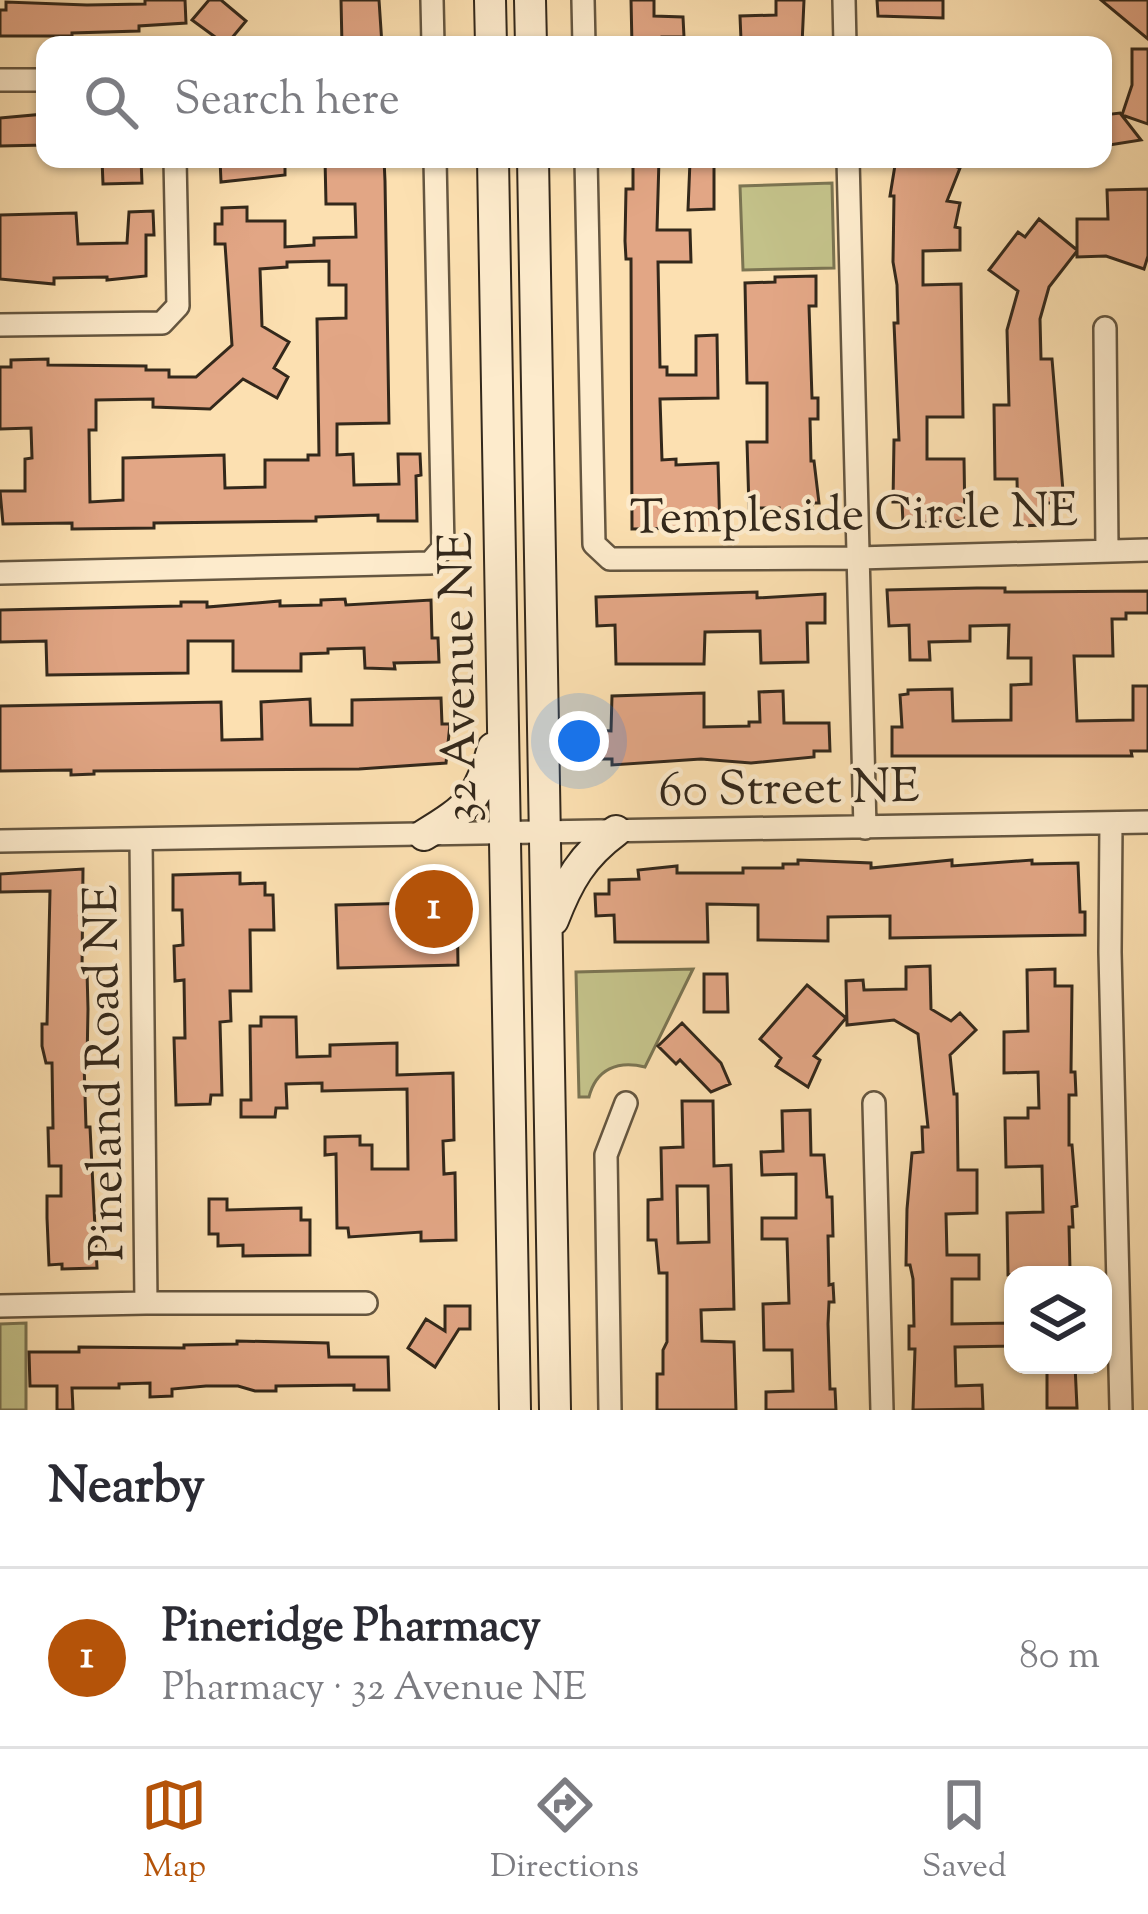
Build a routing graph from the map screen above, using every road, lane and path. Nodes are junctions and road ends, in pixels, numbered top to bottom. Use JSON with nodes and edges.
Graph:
{"nodes":[{"id":1,"x":432,"y":0,"type":"edge"},
{"id":2,"x":490,"y":0,"type":"edge"},
{"id":3,"x":530,"y":0,"type":"edge"},
{"id":4,"x":583,"y":0,"type":"edge"},
{"id":5,"x":844,"y":0,"type":"edge"},
{"id":6,"x":433,"y":36,"type":"edge"},
{"id":7,"x":490,"y":36,"type":"edge"},
{"id":8,"x":531,"y":36,"type":"edge"},
{"id":9,"x":584,"y":36,"type":"edge"},
{"id":10,"x":845,"y":36,"type":"edge"},
{"id":11,"x":0,"y":80,"type":"edge"},
{"id":12,"x":36,"y":80,"type":"edge"},
{"id":13,"x":175,"y":168,"type":"edge"},
{"id":14,"x":435,"y":168,"type":"edge"},
{"id":15,"x":493,"y":168,"type":"edge"},
{"id":16,"x":533,"y":168,"type":"edge"},
{"id":17,"x":586,"y":168,"type":"edge"},
{"id":18,"x":848,"y":168,"type":"edge"},
{"id":19,"x":0,"y":325,"type":"edge"},
{"id":20,"x":1105,"y":328,"type":"dead end"},
{"id":21,"x":1108,"y":550,"type":"junction"},
{"id":22,"x":1148,"y":550,"type":"edge"},
{"id":23,"x":858,"y":558,"type":"junction"},
{"id":24,"x":0,"y":573,"type":"edge"},
{"id":25,"x":502,"y":719,"type":"junction"},
{"id":26,"x":1111,"y":823,"type":"junction"},
{"id":27,"x":1148,"y":823,"type":"edge"},
{"id":28,"x":865,"y":827,"type":"junction"},
{"id":29,"x":616,"y":831,"type":"junction"},
{"id":30,"x":545,"y":832,"type":"junction"},
{"id":31,"x":504,"y":833,"type":"junction"},
{"id":32,"x":424,"y":835,"type":"junction"},
{"id":33,"x":141,"y":840,"type":"junction"},
{"id":34,"x":0,"y":841,"type":"edge"},
{"id":35,"x":547,"y":936,"type":"junction"},
{"id":36,"x":626,"y":1103,"type":"dead end"},
{"id":37,"x":874,"y":1103,"type":"dead end"},
{"id":38,"x":146,"y":1303,"type":"junction"},
{"id":39,"x":366,"y":1303,"type":"dead end"},
{"id":40,"x":0,"y":1306,"type":"edge"},
{"id":41,"x":515,"y":1410,"type":"edge"},
{"id":42,"x":555,"y":1410,"type":"edge"},
{"id":43,"x":610,"y":1410,"type":"edge"},
{"id":44,"x":882,"y":1410,"type":"edge"},
{"id":45,"x":1121,"y":1410,"type":"edge"}],
"edges":[{"from":1,"to":6,"type":"street"},
{"from":2,"to":7,"type":"main road"},
{"from":3,"to":8,"type":"main road"},
{"from":4,"to":9,"type":"street"},
{"from":5,"to":10,"type":"street"},
{"from":11,"to":12,"type":"street"},
{"from":13,"to":19,"type":"street"},
{"from":14,"to":24,"type":"street"},
{"from":15,"to":25,"type":"main road","name":"32 Avenue NE"},
{"from":16,"to":30,"type":"main road","name":"32 Avenue NE"},
{"from":17,"to":23,"type":"street","name":"Templeside Circle NE"},
{"from":18,"to":23,"type":"street"},
{"from":20,"to":21,"type":"street"},
{"from":21,"to":22,"type":"street","name":"Templeside Circle NE"},
{"from":21,"to":23,"type":"street","name":"Templeside Circle NE"},
{"from":23,"to":28,"type":"street"},
{"from":25,"to":31,"type":"main road","name":"32 Avenue NE"},
{"from":25,"to":32,"type":"main road"},
{"from":26,"to":27,"type":"street","name":"60 Street NE"},
{"from":26,"to":28,"type":"street","name":"60 Street NE"},
{"from":26,"to":45,"type":"street"},
{"from":28,"to":29,"type":"street","name":"60 Street NE"},
{"from":29,"to":30,"type":"street","name":"60 Street NE"},
{"from":29,"to":35,"type":"main road"},
{"from":30,"to":31,"type":"street","name":"60 Street NE"},
{"from":30,"to":35,"type":"main road","name":"32 Avenue NE"},
{"from":31,"to":32,"type":"street","name":"60 Street NE"},
{"from":31,"to":41,"type":"main road","name":"32 Avenue NE"},
{"from":32,"to":33,"type":"street","name":"60 Street NE"},
{"from":33,"to":34,"type":"street","name":"60 Street NE"},
{"from":33,"to":38,"type":"street","name":"Pineland Road NE"},
{"from":35,"to":42,"type":"main road","name":"32 Avenue NE"},
{"from":36,"to":43,"type":"street"},
{"from":37,"to":44,"type":"street"},
{"from":38,"to":39,"type":"street"},
{"from":38,"to":40,"type":"street","name":"Pineland Road NE"}]}
